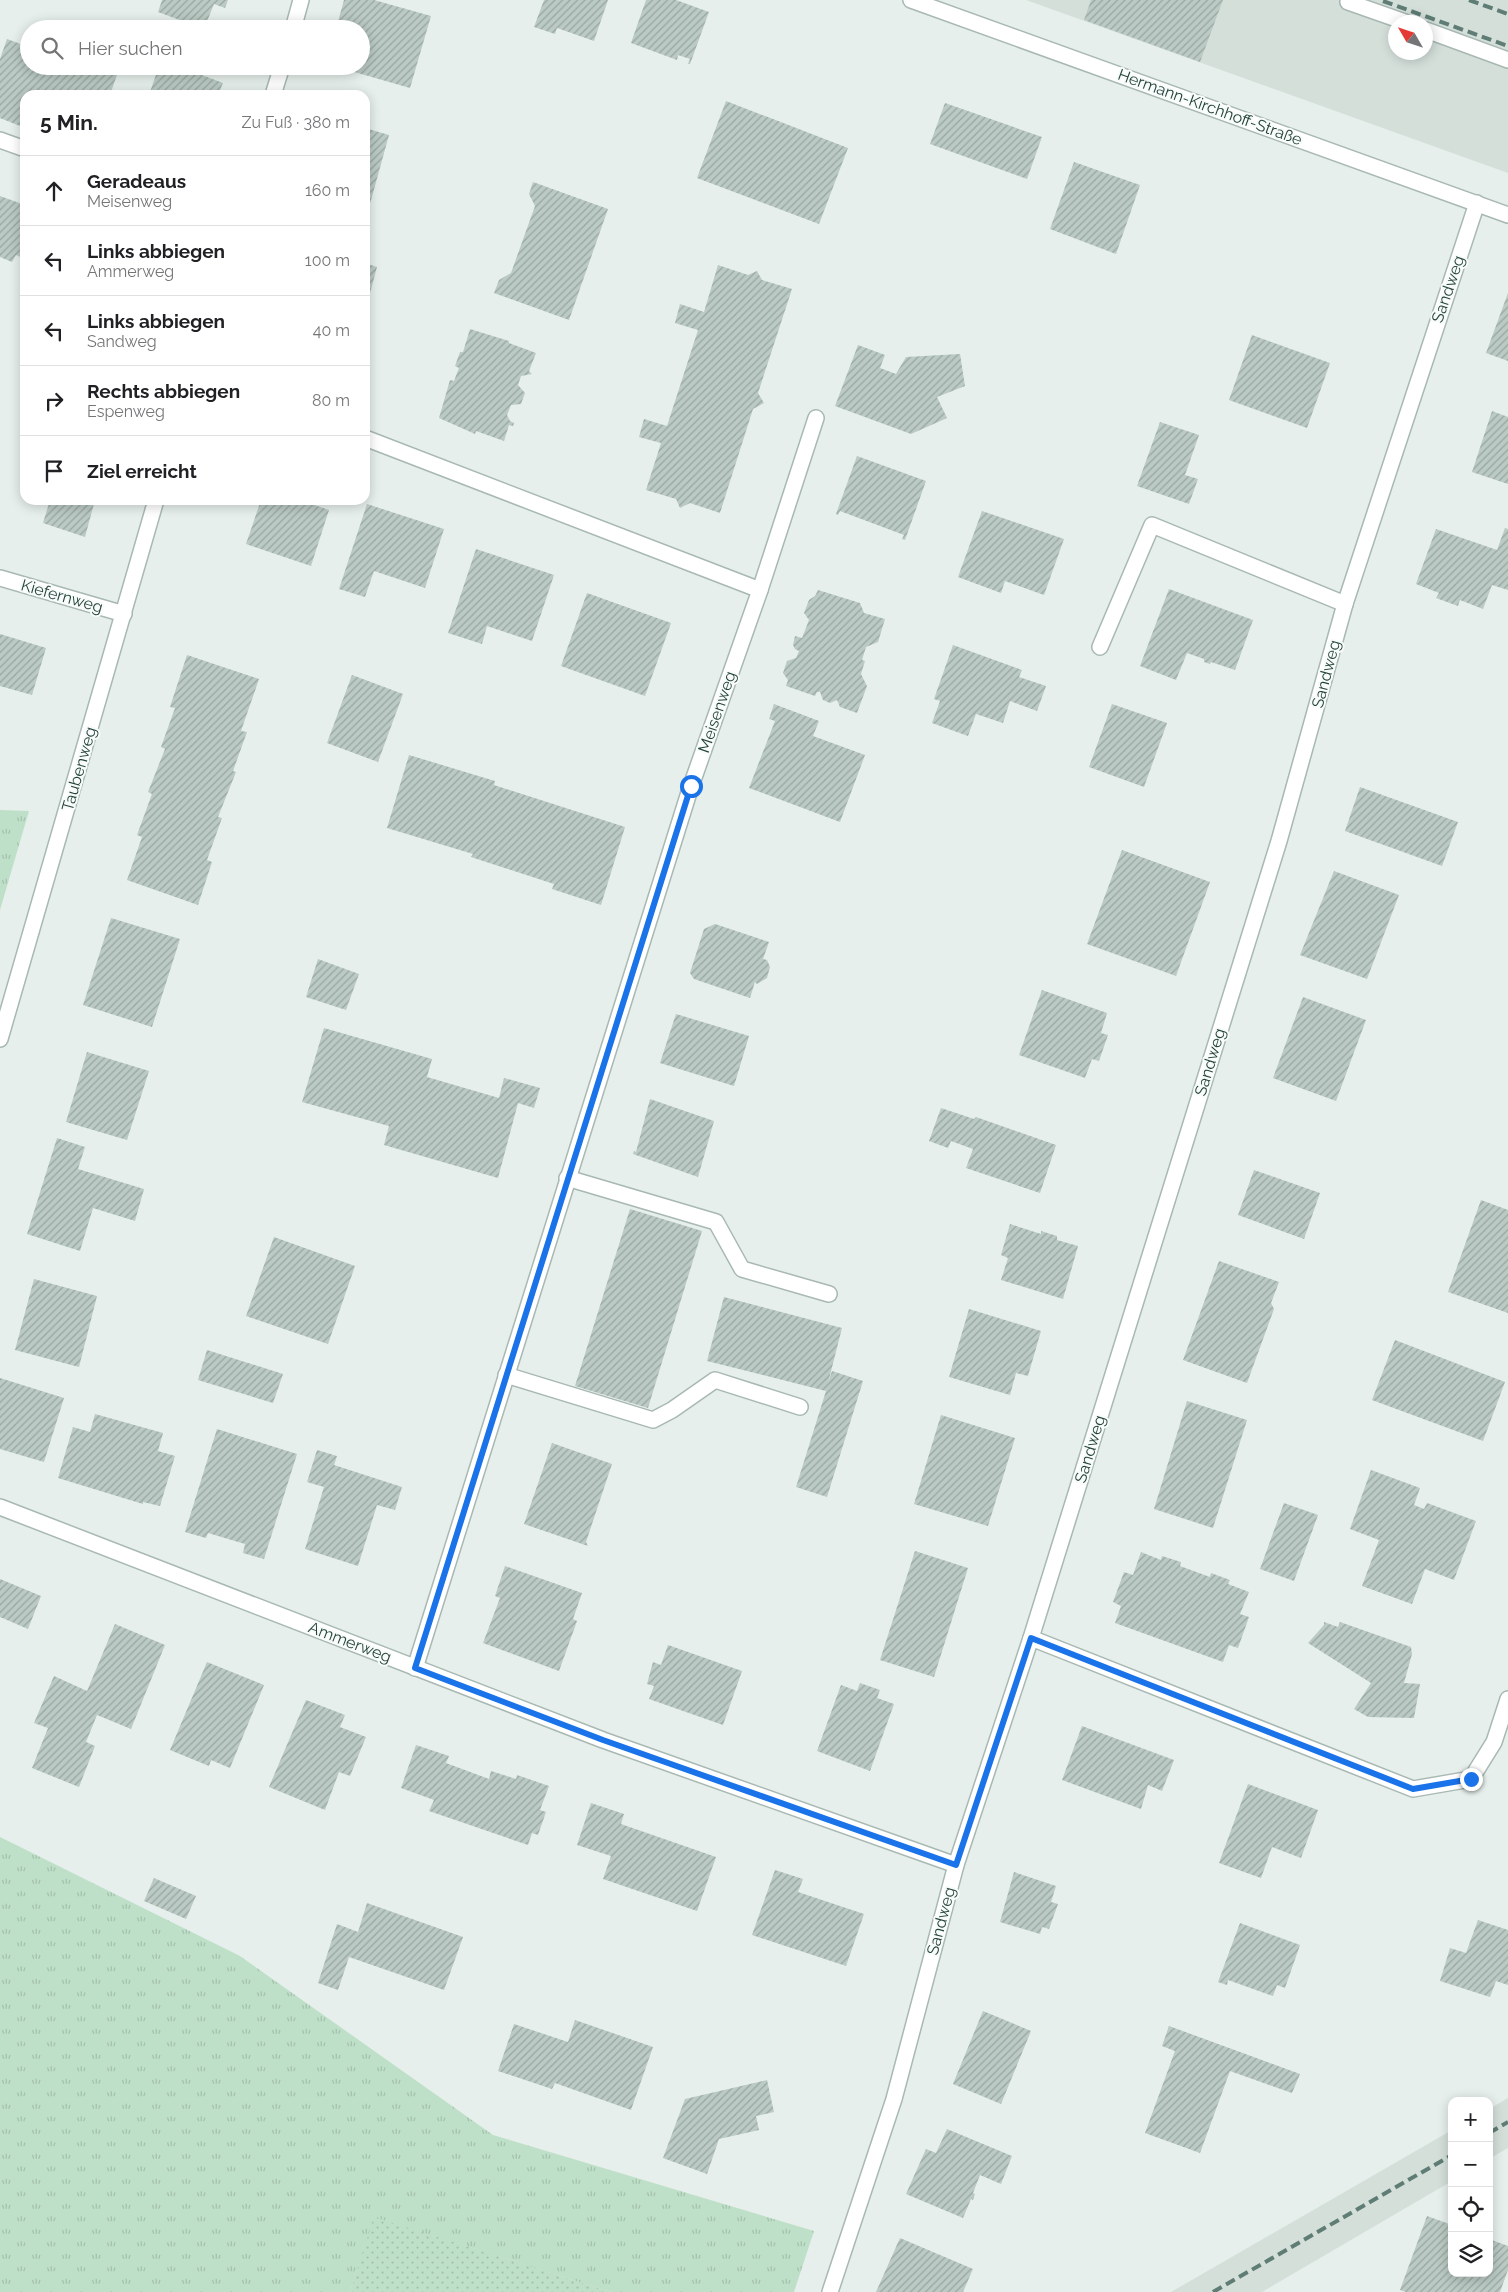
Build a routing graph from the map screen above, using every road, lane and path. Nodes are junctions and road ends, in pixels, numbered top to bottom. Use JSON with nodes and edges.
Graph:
{"nodes":[{"id":1,"x":301,"y":0,"type":"edge"},
{"id":2,"x":911,"y":0,"type":"edge"},
{"id":3,"x":1348,"y":2,"type":"dead end"},
{"id":4,"x":1388,"y":16,"type":"edge"},
{"id":5,"x":295,"y":20,"type":"edge"},
{"id":6,"x":1433,"y":33,"type":"edge"},
{"id":7,"x":1508,"y":60,"type":"edge"},
{"id":8,"x":279,"y":75,"type":"edge"},
{"id":9,"x":275,"y":90,"type":"edge"},
{"id":10,"x":0,"y":140,"type":"edge"},
{"id":11,"x":20,"y":147,"type":"edge"},
{"id":12,"x":1477,"y":203,"type":"junction"},
{"id":13,"x":1508,"y":215,"type":"edge"},
{"id":14,"x":816,"y":418,"type":"dead end"},
{"id":15,"x":370,"y":440,"type":"edge"},
{"id":16,"x":155,"y":505,"type":"edge"},
{"id":17,"x":0,"y":578,"type":"edge"},
{"id":18,"x":760,"y":590,"type":"junction"},
{"id":19,"x":1345,"y":604,"type":"junction"},
{"id":20,"x":124,"y":614,"type":"junction"},
{"id":21,"x":1100,"y":647,"type":"dead end"},
{"id":22,"x":0,"y":1038,"type":"edge"},
{"id":23,"x":567,"y":1178,"type":"junction"},
{"id":24,"x":829,"y":1294,"type":"dead end"},
{"id":25,"x":506,"y":1375,"type":"junction"},
{"id":26,"x":800,"y":1406,"type":"dead end"},
{"id":27,"x":0,"y":1507,"type":"edge"},
{"id":28,"x":1031,"y":1638,"type":"junction"},
{"id":29,"x":415,"y":1668,"type":"junction"},
{"id":30,"x":1508,"y":1698,"type":"edge"},
{"id":31,"x":956,"y":1865,"type":"junction"},
{"id":32,"x":830,"y":2292,"type":"edge"}],
"edges":[{"from":1,"to":5,"type":"street"},
{"from":2,"to":12,"type":"street","name":"Hermann-Kirchhoff-Straße"},
{"from":3,"to":4,"type":"street"},
{"from":6,"to":7,"type":"street"},
{"from":8,"to":9,"type":"street"},
{"from":10,"to":11,"type":"street"},
{"from":12,"to":13,"type":"street","name":"Hermann-Kirchhoff-Straße"},
{"from":12,"to":19,"type":"street","name":"Sandweg"},
{"from":14,"to":18,"type":"street","name":"Meisenweg"},
{"from":15,"to":18,"type":"street"},
{"from":16,"to":20,"type":"street","name":"Taubenweg"},
{"from":17,"to":20,"type":"street","name":"Kiefernweg"},
{"from":18,"to":23,"type":"street","name":"Meisenweg"},
{"from":19,"to":21,"type":"street"},
{"from":19,"to":28,"type":"street","name":"Sandweg"},
{"from":20,"to":22,"type":"street","name":"Taubenweg"},
{"from":23,"to":24,"type":"street"},
{"from":23,"to":25,"type":"street","name":"Meisenweg"},
{"from":25,"to":26,"type":"street"},
{"from":25,"to":29,"type":"street","name":"Meisenweg"},
{"from":27,"to":29,"type":"street","name":"Ammerweg"},
{"from":28,"to":30,"type":"street"},
{"from":28,"to":31,"type":"street","name":"Sandweg"},
{"from":29,"to":31,"type":"street","name":"Ammerweg"},
{"from":31,"to":32,"type":"street","name":"Sandweg"}]}
